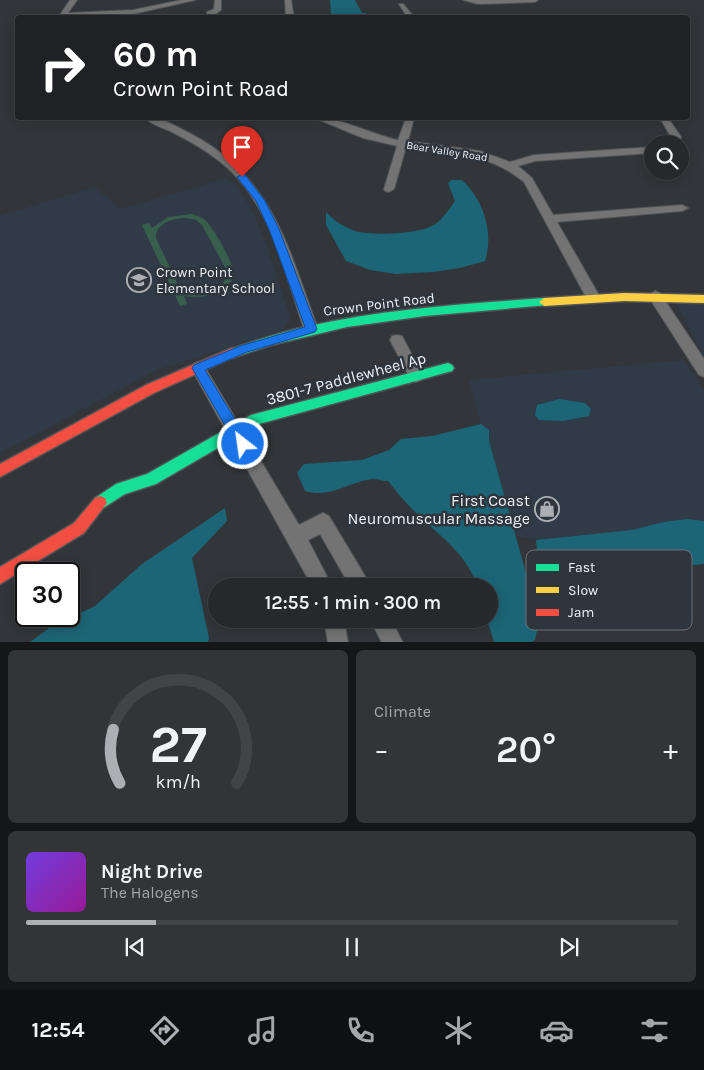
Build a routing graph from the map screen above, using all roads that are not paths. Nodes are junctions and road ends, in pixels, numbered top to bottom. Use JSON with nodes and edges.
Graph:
{"nodes":[{"id":1,"x":74,"y":0,"type":"edge"},
{"id":2,"x":192,"y":0,"type":"edge"},
{"id":3,"x":218,"y":0,"type":"edge"},
{"id":4,"x":288,"y":0,"type":"edge"},
{"id":5,"x":535,"y":0,"type":"edge"},
{"id":6,"x":470,"y":1,"type":"edge"},
{"id":7,"x":401,"y":5,"type":"dead end"},
{"id":8,"x":210,"y":14,"type":"dead end"},
{"id":9,"x":63,"y":15,"type":"edge"},
{"id":10,"x":92,"y":15,"type":"edge"},
{"id":11,"x":290,"y":15,"type":"edge"},
{"id":12,"x":409,"y":15,"type":"edge"},
{"id":13,"x":154,"y":120,"type":"edge"},
{"id":14,"x":325,"y":120,"type":"edge"},
{"id":15,"x":409,"y":120,"type":"edge"},
{"id":16,"x":665,"y":120,"type":"edge"},
{"id":17,"x":675,"y":135,"type":"edge"},
{"id":18,"x":402,"y":144,"type":"junction"},
{"id":19,"x":644,"y":151,"type":"edge"},
{"id":20,"x":511,"y":165,"type":"junction"},
{"id":21,"x":389,"y":189,"type":"dead end"},
{"id":22,"x":682,"y":208,"type":"dead end"},
{"id":23,"x":550,"y":219,"type":"junction"},
{"id":24,"x":655,"y":296,"type":"junction"},
{"id":25,"x":593,"y":298,"type":"junction"},
{"id":26,"x":704,"y":299,"type":"edge"},
{"id":27,"x":311,"y":329,"type":"junction"},
{"id":28,"x":397,"y":340,"type":"dead end"},
{"id":29,"x":198,"y":368,"type":"junction"},
{"id":30,"x":448,"y":368,"type":"dead end"},
{"id":31,"x":704,"y":371,"type":"edge"},
{"id":32,"x":416,"y":376,"type":"junction"},
{"id":33,"x":235,"y":429,"type":"junction"},
{"id":34,"x":0,"y":471,"type":"edge"},
{"id":35,"x":296,"y":537,"type":"junction"},
{"id":36,"x":0,"y":576,"type":"edge"},
{"id":37,"x":318,"y":578,"type":"edge"},
{"id":38,"x":356,"y":578,"type":"edge"},
{"id":39,"x":336,"y":628,"type":"edge"},
{"id":40,"x":385,"y":628,"type":"edge"},
{"id":41,"x":338,"y":642,"type":"edge"},
{"id":42,"x":393,"y":642,"type":"edge"}],
"edges":[{"from":1,"to":9,"type":"street"},
{"from":2,"to":10,"type":"street"},
{"from":3,"to":8,"type":"street"},
{"from":4,"to":11,"type":"street"},
{"from":5,"to":6,"type":"street"},
{"from":7,"to":12,"type":"street"},
{"from":13,"to":27,"type":"street"},
{"from":14,"to":18,"type":"street","name":"Bear Valley Road"},
{"from":15,"to":18,"type":"street"},
{"from":16,"to":17,"type":"street"},
{"from":18,"to":20,"type":"street","name":"Bear Valley Road"},
{"from":18,"to":21,"type":"street"},
{"from":19,"to":20,"type":"street"},
{"from":20,"to":23,"type":"street","name":"Bear Valley Road"},
{"from":22,"to":23,"type":"street"},
{"from":23,"to":25,"type":"street","name":"Bear Valley Road"},
{"from":24,"to":25,"type":"street","name":"Crown Point Road"},
{"from":24,"to":26,"type":"street","name":"Crown Point Road"},
{"from":24,"to":31,"type":"street"},
{"from":25,"to":27,"type":"street","name":"Crown Point Road"},
{"from":27,"to":29,"type":"street","name":"Crown Point Road"},
{"from":28,"to":32,"type":"street"},
{"from":29,"to":33,"type":"street"},
{"from":29,"to":34,"type":"street","name":"Crown Point Road"},
{"from":30,"to":32,"type":"street","name":"3801-7 Paddlewheel Ap"},
{"from":32,"to":33,"type":"street","name":"3801-7 Paddlewheel Ap"},
{"from":33,"to":35,"type":"street"},
{"from":33,"to":36,"type":"street","name":"3801-7 Paddlewheel Ap"},
{"from":35,"to":37,"type":"street"},
{"from":35,"to":38,"type":"street"},
{"from":39,"to":41,"type":"street"},
{"from":40,"to":42,"type":"street"}]}
